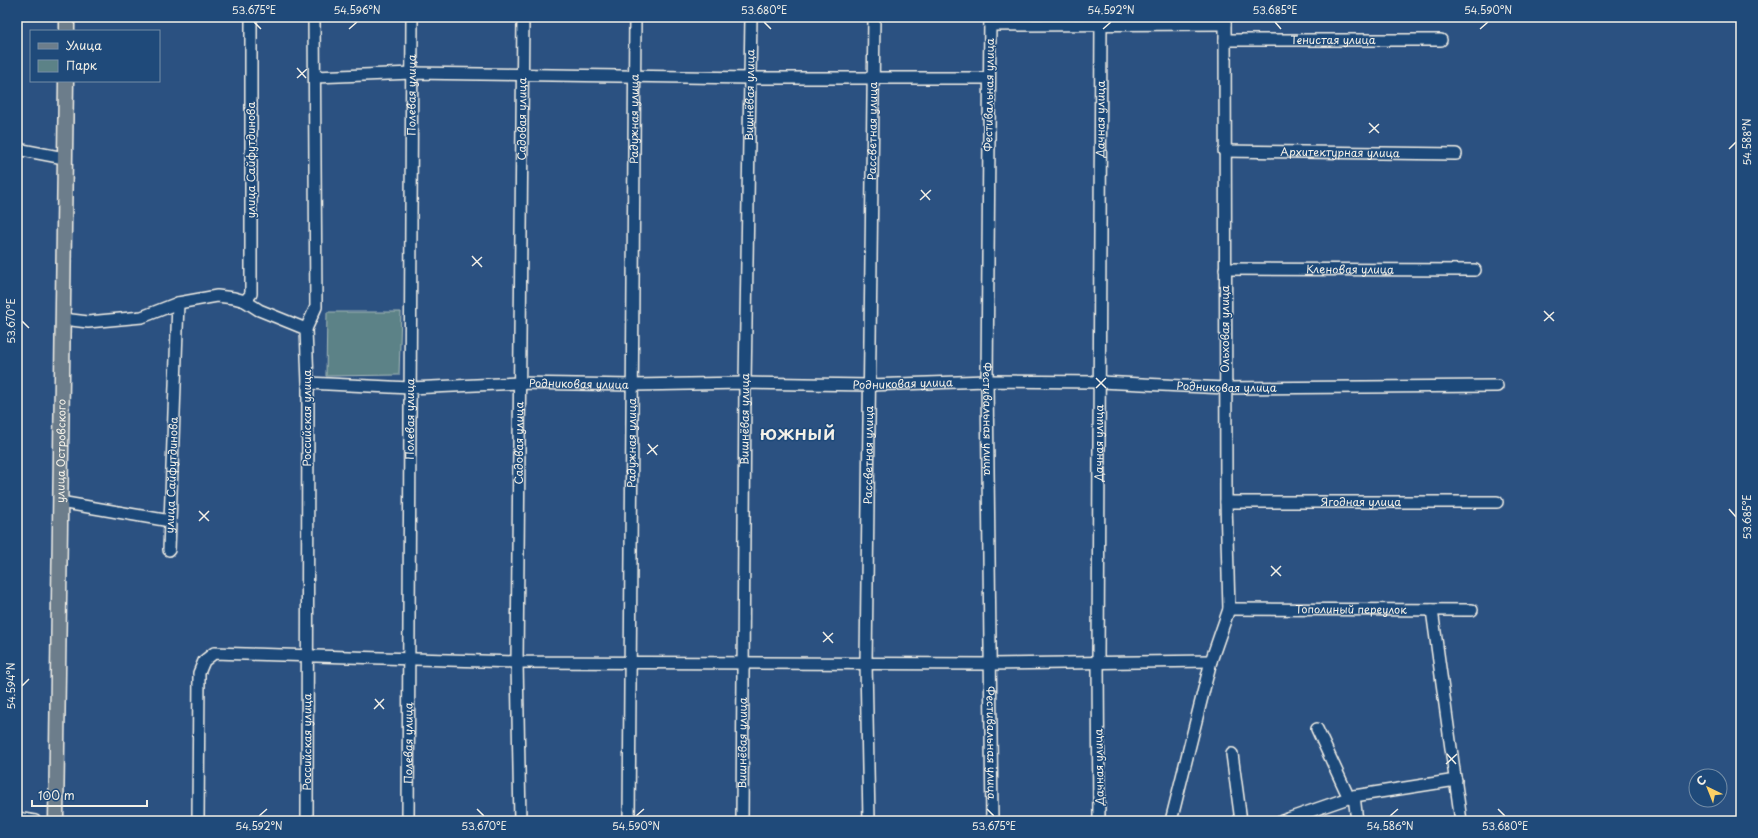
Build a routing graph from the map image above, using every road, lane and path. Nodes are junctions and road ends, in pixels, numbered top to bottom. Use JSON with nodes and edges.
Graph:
{"nodes":[{"id":1,"x":67,"y":17,"type":"edge"},
{"id":2,"x":251,"y":17,"type":"edge"},
{"id":3,"x":314,"y":17,"type":"edge"},
{"id":4,"x":412,"y":17,"type":"edge"},
{"id":5,"x":523,"y":17,"type":"edge"},
{"id":6,"x":635,"y":17,"type":"edge"},
{"id":7,"x":751,"y":17,"type":"edge"},
{"id":8,"x":874,"y":17,"type":"edge"},
{"id":9,"x":1101,"y":20,"type":"edge"},
{"id":10,"x":1225,"y":20,"type":"edge"},
{"id":11,"x":990,"y":21,"type":"edge"},
{"id":12,"x":67,"y":30,"type":"edge"},
{"id":13,"x":1225,"y":40,"type":"junction"},
{"id":14,"x":1441,"y":40,"type":"dead end"},
{"id":15,"x":412,"y":73,"type":"junction"},
{"id":16,"x":523,"y":74,"type":"junction"},
{"id":17,"x":634,"y":76,"type":"junction"},
{"id":18,"x":315,"y":77,"type":"junction"},
{"id":19,"x":750,"y":78,"type":"junction"},
{"id":20,"x":988,"y":78,"type":"junction"},
{"id":21,"x":873,"y":79,"type":"junction"},
{"id":22,"x":66,"y":82,"type":"edge"},
{"id":23,"x":17,"y":149,"type":"edge"},
{"id":24,"x":1224,"y":151,"type":"junction"},
{"id":25,"x":1456,"y":154,"type":"dead end"},
{"id":26,"x":64,"y":158,"type":"junction"},
{"id":27,"x":1225,"y":269,"type":"junction"},
{"id":28,"x":1475,"y":270,"type":"dead end"},
{"id":29,"x":245,"y":301,"type":"junction"},
{"id":30,"x":178,"y":303,"type":"junction"},
{"id":31,"x":63,"y":319,"type":"junction"},
{"id":32,"x":306,"y":329,"type":"junction"},
{"id":33,"x":987,"y":381,"type":"junction"},
{"id":34,"x":1100,"y":382,"type":"junction"},
{"id":35,"x":308,"y":383,"type":"junction"},
{"id":36,"x":519,"y":383,"type":"junction"},
{"id":37,"x":745,"y":383,"type":"junction"},
{"id":38,"x":633,"y":385,"type":"junction"},
{"id":39,"x":869,"y":385,"type":"junction"},
{"id":40,"x":1497,"y":386,"type":"dead end"},
{"id":41,"x":410,"y":388,"type":"junction"},
{"id":42,"x":1225,"y":388,"type":"junction"},
{"id":43,"x":60,"y":502,"type":"junction"},
{"id":44,"x":1226,"y":502,"type":"junction"},
{"id":45,"x":1497,"y":502,"type":"dead end"},
{"id":46,"x":170,"y":521,"type":"junction"},
{"id":47,"x":169,"y":550,"type":"dead end"},
{"id":48,"x":1229,"y":608,"type":"junction"},
{"id":49,"x":1432,"y":610,"type":"junction"},
{"id":50,"x":1472,"y":610,"type":"dead end"},
{"id":51,"x":307,"y":657,"type":"junction"},
{"id":52,"x":409,"y":660,"type":"junction"},
{"id":53,"x":1211,"y":661,"type":"junction"},
{"id":54,"x":517,"y":662,"type":"junction"},
{"id":55,"x":630,"y":662,"type":"junction"},
{"id":56,"x":742,"y":663,"type":"junction"},
{"id":57,"x":866,"y":663,"type":"junction"},
{"id":58,"x":1098,"y":663,"type":"junction"},
{"id":59,"x":991,"y":664,"type":"junction"},
{"id":60,"x":1317,"y":729,"type":"dead end"},
{"id":61,"x":1232,"y":754,"type":"dead end"},
{"id":62,"x":1456,"y":780,"type":"junction"},
{"id":63,"x":1352,"y":797,"type":"junction"},
{"id":64,"x":17,"y":818,"type":"edge"},
{"id":65,"x":35,"y":821,"type":"edge"},
{"id":66,"x":56,"y":821,"type":"edge"},
{"id":67,"x":198,"y":821,"type":"edge"},
{"id":68,"x":307,"y":821,"type":"edge"},
{"id":69,"x":408,"y":821,"type":"edge"},
{"id":70,"x":520,"y":821,"type":"edge"},
{"id":71,"x":629,"y":821,"type":"edge"},
{"id":72,"x":742,"y":821,"type":"edge"},
{"id":73,"x":869,"y":821,"type":"edge"},
{"id":74,"x":992,"y":821,"type":"edge"},
{"id":75,"x":1099,"y":821,"type":"edge"},
{"id":76,"x":1171,"y":821,"type":"edge"},
{"id":77,"x":1241,"y":821,"type":"edge"},
{"id":78,"x":1282,"y":821,"type":"edge"},
{"id":79,"x":1357,"y":821,"type":"edge"},
{"id":80,"x":1461,"y":821,"type":"edge"}],
"edges":[{"from":1,"to":12,"type":"main road"},
{"from":2,"to":29,"type":"street","name":"улица Сайфутдинова"},
{"from":3,"to":18,"type":"street","name":"Российская улица"},
{"from":4,"to":15,"type":"street","name":"Полевая улица"},
{"from":5,"to":16,"type":"street","name":"Садовая улица"},
{"from":6,"to":17,"type":"street","name":"Радужная улица"},
{"from":7,"to":19,"type":"street","name":"Вишнёвая улица"},
{"from":8,"to":21,"type":"street","name":"Рассветная улица"},
{"from":9,"to":10,"type":"street"},
{"from":9,"to":11,"type":"street"},
{"from":9,"to":34,"type":"street","name":"Дачная улица"},
{"from":10,"to":13,"type":"street","name":"Ольховая улица"},
{"from":11,"to":20,"type":"street","name":"Фестивальная улица"},
{"from":13,"to":14,"type":"street","name":"Тенистая улица"},
{"from":13,"to":24,"type":"street","name":"Ольховая улица"},
{"from":15,"to":16,"type":"street"},
{"from":15,"to":18,"type":"street"},
{"from":15,"to":41,"type":"street","name":"Полевая улица"},
{"from":16,"to":17,"type":"street"},
{"from":16,"to":36,"type":"street","name":"Садовая улица"},
{"from":17,"to":19,"type":"street"},
{"from":17,"to":38,"type":"street","name":"Радужная улица"},
{"from":18,"to":32,"type":"street","name":"Российская улица"},
{"from":19,"to":21,"type":"street"},
{"from":19,"to":37,"type":"street","name":"Вишнёвая улица"},
{"from":20,"to":21,"type":"street"},
{"from":20,"to":33,"type":"street","name":"Фестивальная улица"},
{"from":21,"to":39,"type":"street","name":"Рассветная улица"},
{"from":22,"to":26,"type":"main road","name":"улица Островского"},
{"from":23,"to":26,"type":"street"},
{"from":24,"to":25,"type":"street","name":"Архитектурная улица"},
{"from":24,"to":27,"type":"street","name":"Ольховая улица"},
{"from":26,"to":31,"type":"main road","name":"улица Островского"},
{"from":27,"to":28,"type":"street","name":"Кленовая улица"},
{"from":27,"to":42,"type":"street","name":"Ольховая улица"},
{"from":29,"to":30,"type":"street"},
{"from":29,"to":32,"type":"street"},
{"from":30,"to":31,"type":"street"},
{"from":30,"to":46,"type":"street","name":"улица Сайфутдинова"},
{"from":31,"to":43,"type":"main road","name":"улица Островского"},
{"from":32,"to":35,"type":"street","name":"Российская улица"},
{"from":33,"to":34,"type":"street","name":"Родниковая улица"},
{"from":33,"to":39,"type":"street","name":"Родниковая улица"},
{"from":33,"to":59,"type":"street","name":"Фестивальная улица"},
{"from":34,"to":42,"type":"street","name":"Родниковая улица"},
{"from":34,"to":58,"type":"street","name":"Дачная улица"},
{"from":35,"to":41,"type":"street","name":"Родниковая улица"},
{"from":35,"to":51,"type":"street","name":"Российская улица"},
{"from":36,"to":38,"type":"street","name":"Родниковая улица"},
{"from":36,"to":41,"type":"street","name":"Родниковая улица"},
{"from":36,"to":54,"type":"street","name":"Садовая улица"},
{"from":37,"to":38,"type":"street","name":"Родниковая улица"},
{"from":37,"to":39,"type":"street","name":"Родниковая улица"},
{"from":37,"to":56,"type":"street","name":"Вишнёвая улица"},
{"from":38,"to":55,"type":"street","name":"Радужная улица"},
{"from":39,"to":57,"type":"street","name":"Рассветная улица"},
{"from":40,"to":42,"type":"street","name":"Родниковая улица"},
{"from":41,"to":52,"type":"street","name":"Полевая улица"},
{"from":42,"to":44,"type":"street","name":"Ольховая улица"},
{"from":43,"to":46,"type":"street"},
{"from":43,"to":66,"type":"main road","name":"улица Островского"},
{"from":44,"to":45,"type":"street","name":"Ягодная улица"},
{"from":44,"to":48,"type":"street","name":"Ольховая улица"},
{"from":46,"to":47,"type":"street","name":"улица Сайфутдинова"},
{"from":48,"to":49,"type":"street","name":"Тополиный переулок"},
{"from":48,"to":53,"type":"street","name":"Ольховая улица"},
{"from":49,"to":50,"type":"street","name":"Тополиный переулок"},
{"from":49,"to":62,"type":"street"},
{"from":51,"to":52,"type":"street"},
{"from":51,"to":67,"type":"street"},
{"from":51,"to":68,"type":"street","name":"Российская улица"},
{"from":52,"to":54,"type":"street"},
{"from":52,"to":69,"type":"street","name":"Полевая улица"},
{"from":53,"to":58,"type":"street"},
{"from":53,"to":76,"type":"street","name":"Ольховая улица"},
{"from":54,"to":55,"type":"street"},
{"from":54,"to":70,"type":"street","name":"Садовая улица"},
{"from":55,"to":56,"type":"street"},
{"from":55,"to":71,"type":"street","name":"Радужная улица"},
{"from":56,"to":57,"type":"street"},
{"from":56,"to":72,"type":"street","name":"Вишнёвая улица"},
{"from":57,"to":59,"type":"street"},
{"from":57,"to":73,"type":"street","name":"Рассветная улица"},
{"from":58,"to":59,"type":"street"},
{"from":58,"to":75,"type":"street","name":"Дачная улица"},
{"from":59,"to":74,"type":"street","name":"Фестивальная улица"},
{"from":60,"to":63,"type":"street"},
{"from":61,"to":77,"type":"street"},
{"from":62,"to":63,"type":"street"},
{"from":62,"to":80,"type":"street"},
{"from":63,"to":78,"type":"street"},
{"from":63,"to":79,"type":"street"},
{"from":64,"to":65,"type":"street"}]}
